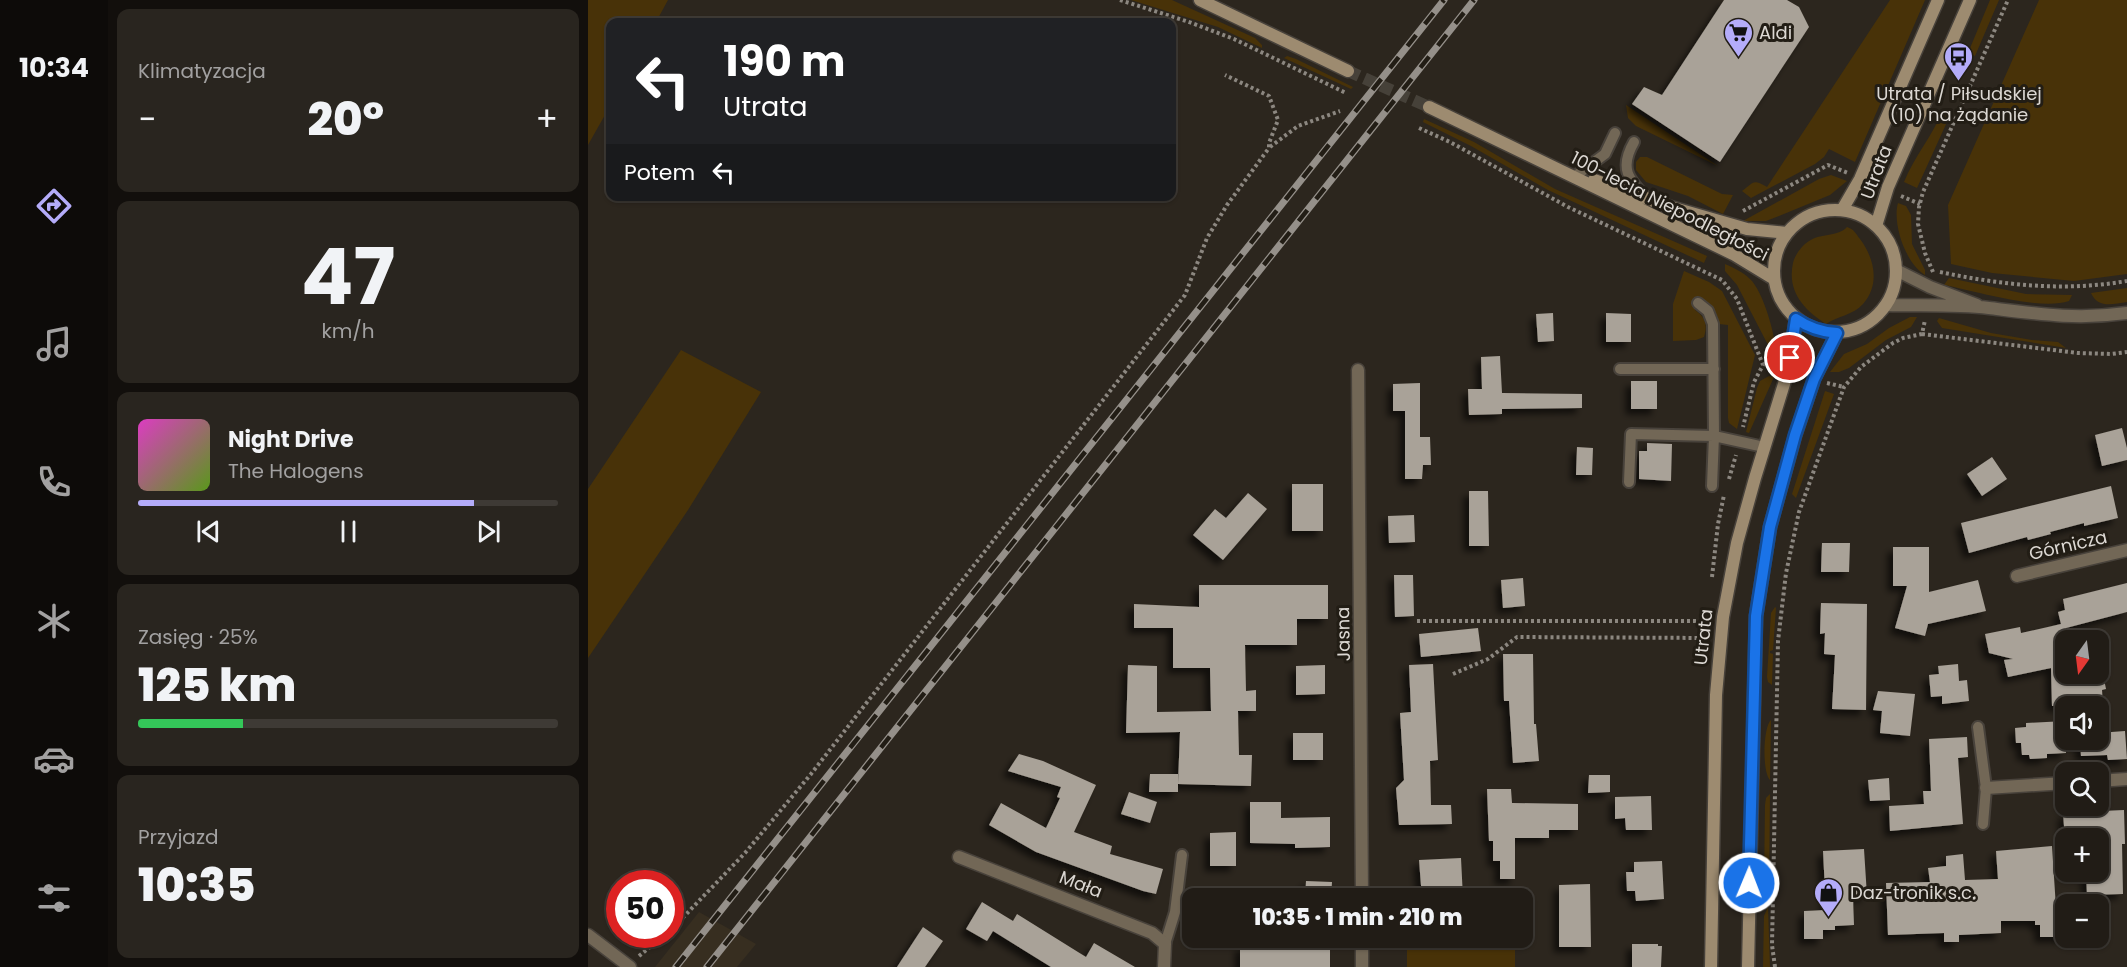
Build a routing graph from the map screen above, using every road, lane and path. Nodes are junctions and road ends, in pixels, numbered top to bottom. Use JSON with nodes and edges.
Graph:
{"nodes":[{"id":1,"x":1120,"y":0,"type":"edge"},
{"id":2,"x":1200,"y":0,"type":"edge"},
{"id":3,"x":1938,"y":0,"type":"edge"},
{"id":4,"x":1970,"y":0,"type":"edge"},
{"id":5,"x":2008,"y":0,"type":"edge"},
{"id":6,"x":1348,"y":70,"type":"tunnel mouth"},
{"id":7,"x":1225,"y":75,"type":"dead end"},
{"id":8,"x":1346,"y":93,"type":"dead end"},
{"id":9,"x":1429,"y":107,"type":"tunnel mouth"},
{"id":10,"x":1340,"y":111,"type":"dead end"},
{"id":11,"x":1419,"y":128,"type":"dead end"},
{"id":12,"x":1615,"y":133,"type":"dead end"},
{"id":13,"x":1634,"y":142,"type":"dead end"},
{"id":14,"x":1269,"y":148,"type":"junction"},
{"id":15,"x":1550,"y":165,"type":"junction"},
{"id":16,"x":1578,"y":174,"type":"junction"},
{"id":17,"x":1860,"y":179,"type":"junction"},
{"id":18,"x":1887,"y":190,"type":"junction"},
{"id":19,"x":1647,"y":199,"type":"junction"},
{"id":20,"x":1920,"y":204,"type":"junction"},
{"id":21,"x":1842,"y":210,"type":"junction"},
{"id":22,"x":1738,"y":213,"type":"dead end"},
{"id":23,"x":1876,"y":226,"type":"junction"},
{"id":24,"x":1787,"y":233,"type":"junction"},
{"id":25,"x":1896,"y":270,"type":"junction"},
{"id":26,"x":1933,"y":270,"type":"junction"},
{"id":27,"x":1774,"y":279,"type":"junction"},
{"id":28,"x":2127,"y":281,"type":"edge"},
{"id":29,"x":1930,"y":287,"type":"junction"},
{"id":30,"x":1698,"y":303,"type":"dead end"},
{"id":31,"x":1887,"y":305,"type":"junction"},
{"id":32,"x":1927,"y":306,"type":"junction"},
{"id":33,"x":1987,"y":308,"type":"junction"},
{"id":34,"x":2127,"y":313,"type":"edge"},
{"id":35,"x":1796,"y":319,"type":"junction"},
{"id":36,"x":1837,"y":333,"type":"junction"},
{"id":37,"x":1922,"y":334,"type":"junction"},
{"id":38,"x":2127,"y":352,"type":"edge"},
{"id":39,"x":1763,"y":365,"type":"dead end"},
{"id":40,"x":1620,"y":369,"type":"dead end"},
{"id":41,"x":1714,"y":369,"type":"junction"},
{"id":42,"x":1358,"y":370,"type":"dead end"},
{"id":43,"x":1714,"y":436,"type":"junction"},
{"id":44,"x":1764,"y":447,"type":"junction"},
{"id":45,"x":1629,"y":482,"type":"dead end"},
{"id":46,"x":1712,"y":486,"type":"dead end"},
{"id":47,"x":2127,"y":550,"type":"edge"},
{"id":48,"x":2018,"y":576,"type":"dead end"},
{"id":49,"x":1417,"y":621,"type":"dead end"},
{"id":50,"x":1722,"y":622,"type":"junction"},
{"id":51,"x":1720,"y":639,"type":"junction"},
{"id":52,"x":1453,"y":674,"type":"dead end"},
{"id":53,"x":1978,"y":727,"type":"dead end"},
{"id":54,"x":2127,"y":779,"type":"edge"},
{"id":55,"x":2109,"y":780,"type":"edge"},
{"id":56,"x":2055,"y":784,"type":"edge"},
{"id":57,"x":1986,"y":788,"type":"junction"},
{"id":58,"x":1983,"y":824,"type":"dead end"},
{"id":59,"x":1182,"y":855,"type":"dead end"},
{"id":60,"x":959,"y":856,"type":"dead end"},
{"id":61,"x":1362,"y":888,"type":"edge"},
{"id":62,"x":684,"y":916,"type":"edge"},
{"id":63,"x":588,"y":935,"type":"edge"},
{"id":64,"x":1165,"y":944,"type":"junction"},
{"id":65,"x":650,"y":948,"type":"edge"},
{"id":66,"x":1362,"y":948,"type":"edge"},
{"id":67,"x":629,"y":966,"type":"edge"},
{"id":68,"x":1164,"y":967,"type":"edge"},
{"id":69,"x":1362,"y":967,"type":"edge"},
{"id":70,"x":1711,"y":967,"type":"edge"},
{"id":71,"x":1748,"y":967,"type":"edge"},
{"id":72,"x":1775,"y":967,"type":"edge"}],
"edges":[{"from":1,"to":8,"type":"path"},
{"from":2,"to":6,"type":"main road"},
{"from":3,"to":17,"type":"main road","name":"Utrata"},
{"from":4,"to":18,"type":"main road","name":"Utrata"},
{"from":5,"to":20,"type":"path"},
{"from":7,"to":14,"type":"path"},
{"from":9,"to":15,"type":"main road","name":"100-lecia Niepodległości"},
{"from":10,"to":14,"type":"path"},
{"from":11,"to":39,"type":"path"},
{"from":12,"to":16,"type":"lane"},
{"from":13,"to":19,"type":"lane"},
{"from":14,"to":62,"type":"path"},
{"from":15,"to":16,"type":"main road","name":"100-lecia Niepodległości"},
{"from":15,"to":27,"type":"main road","name":"100-lecia Niepodległości"},
{"from":16,"to":19,"type":"main road","name":"100-lecia Niepodległości"},
{"from":17,"to":21,"type":"main road","name":"Utrata"},
{"from":17,"to":22,"type":"path"},
{"from":18,"to":20,"type":"path"},
{"from":18,"to":23,"type":"main road","name":"Utrata"},
{"from":19,"to":24,"type":"main road","name":"100-lecia Niepodległości"},
{"from":20,"to":26,"type":"path"},
{"from":21,"to":23,"type":"main road","name":"Utrata"},
{"from":21,"to":24,"type":"main road","name":"Utrata"},
{"from":23,"to":25,"type":"main road","name":"Utrata"},
{"from":24,"to":27,"type":"main road","name":"Utrata"},
{"from":25,"to":29,"type":"street"},
{"from":25,"to":31,"type":"main road","name":"Utrata"},
{"from":26,"to":28,"type":"path"},
{"from":26,"to":29,"type":"path"},
{"from":27,"to":35,"type":"main road","name":"Utrata"},
{"from":29,"to":33,"type":"street"},
{"from":30,"to":41,"type":"lane"},
{"from":31,"to":32,"type":"street"},
{"from":31,"to":36,"type":"main road","name":"Utrata"},
{"from":32,"to":33,"type":"street"},
{"from":32,"to":37,"type":"path"},
{"from":33,"to":34,"type":"street"},
{"from":35,"to":36,"type":"main road","name":"Utrata"},
{"from":35,"to":44,"type":"main road","name":"Utrata"},
{"from":36,"to":71,"type":"main road"},
{"from":37,"to":38,"type":"path"},
{"from":37,"to":72,"type":"path"},
{"from":40,"to":41,"type":"lane"},
{"from":41,"to":43,"type":"lane"},
{"from":42,"to":61,"type":"street","name":"Jasna"},
{"from":43,"to":44,"type":"lane"},
{"from":43,"to":45,"type":"lane"},
{"from":43,"to":46,"type":"lane"},
{"from":44,"to":50,"type":"main road","name":"Utrata"},
{"from":47,"to":48,"type":"street","name":"Górnicza"},
{"from":49,"to":50,"type":"path"},
{"from":50,"to":51,"type":"main road","name":"Utrata"},
{"from":51,"to":52,"type":"path"},
{"from":51,"to":70,"type":"main road","name":"Utrata"},
{"from":53,"to":57,"type":"lane"},
{"from":54,"to":55,"type":"street"},
{"from":56,"to":57,"type":"street"},
{"from":57,"to":58,"type":"lane"},
{"from":59,"to":64,"type":"lane"},
{"from":60,"to":64,"type":"street","name":"Mała"},
{"from":63,"to":67,"type":"street"},
{"from":64,"to":68,"type":"street"},
{"from":65,"to":67,"type":"path"},
{"from":66,"to":69,"type":"street"}]}
